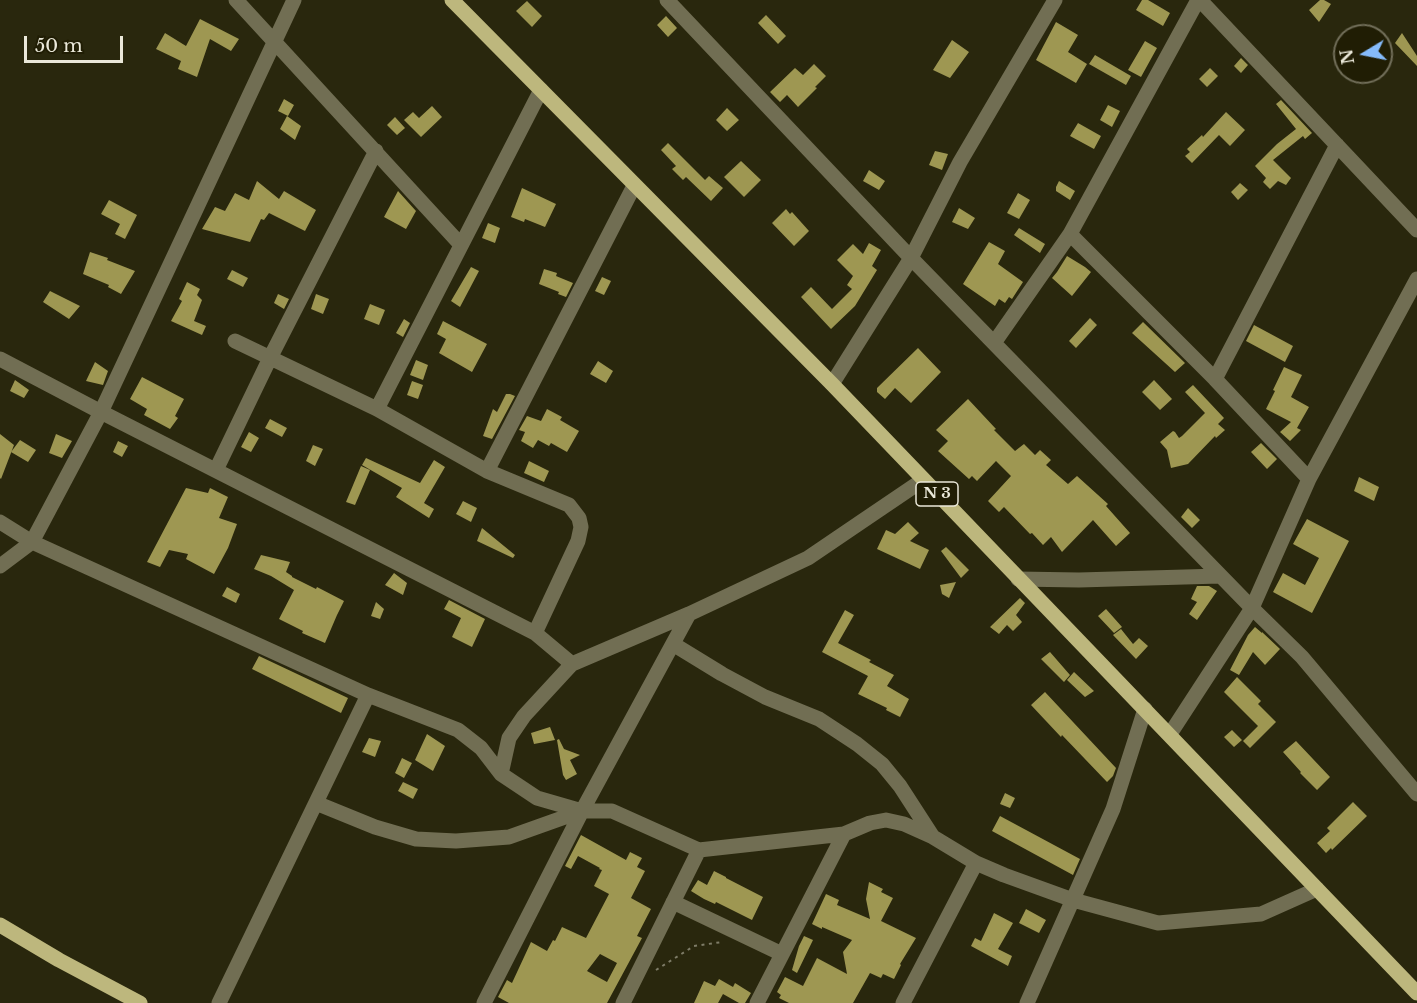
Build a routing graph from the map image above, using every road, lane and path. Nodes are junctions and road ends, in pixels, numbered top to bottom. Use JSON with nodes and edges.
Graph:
{"nodes":[{"id":1,"x":236,"y":0,"type":"edge"},
{"id":2,"x":294,"y":0,"type":"edge"},
{"id":3,"x":452,"y":0,"type":"edge"},
{"id":4,"x":667,"y":0,"type":"edge"},
{"id":5,"x":1055,"y":0,"type":"edge"},
{"id":6,"x":1199,"y":0,"type":"edge"},
{"id":7,"x":274,"y":41,"type":"junction"},
{"id":8,"x":541,"y":90,"type":"junction"},
{"id":9,"x":1337,"y":145,"type":"junction"},
{"id":10,"x":376,"y":151,"type":"junction"},
{"id":11,"x":634,"y":186,"type":"junction"},
{"id":12,"x":1417,"y":230,"type":"edge"},
{"id":13,"x":1070,"y":234,"type":"junction"},
{"id":14,"x":461,"y":245,"type":"junction"},
{"id":15,"x":911,"y":258,"type":"junction"},
{"id":16,"x":1417,"y":279,"type":"edge"},
{"id":17,"x":236,"y":341,"type":"dead end"},
{"id":18,"x":994,"y":343,"type":"junction"},
{"id":19,"x":270,"y":358,"type":"junction"},
{"id":20,"x":0,"y":359,"type":"edge"},
{"id":21,"x":1215,"y":379,"type":"junction"},
{"id":22,"x":832,"y":384,"type":"junction"},
{"id":23,"x":377,"y":409,"type":"junction"},
{"id":24,"x":101,"y":412,"type":"junction"},
{"id":25,"x":216,"y":470,"type":"junction"},
{"id":26,"x":487,"y":471,"type":"junction"},
{"id":27,"x":1309,"y":479,"type":"junction"},
{"id":28,"x":923,"y":480,"type":"junction"},
{"id":29,"x":0,"y":522,"type":"edge"},
{"id":30,"x":32,"y":542,"type":"junction"},
{"id":31,"x":0,"y":566,"type":"edge"},
{"id":32,"x":1220,"y":576,"type":"junction"},
{"id":33,"x":1018,"y":579,"type":"junction"},
{"id":34,"x":1252,"y":608,"type":"junction"},
{"id":35,"x":689,"y":614,"type":"junction"},
{"id":36,"x":535,"y":633,"type":"junction"},
{"id":37,"x":673,"y":644,"type":"junction"},
{"id":38,"x":572,"y":664,"type":"junction"},
{"id":39,"x":368,"y":695,"type":"junction"},
{"id":40,"x":1145,"y":709,"type":"junction"},
{"id":41,"x":1170,"y":734,"type":"junction"},
{"id":42,"x":501,"y":774,"type":"junction"},
{"id":43,"x":1417,"y":794,"type":"edge"},
{"id":44,"x":316,"y":803,"type":"junction"},
{"id":45,"x":582,"y":811,"type":"junction"},
{"id":46,"x":844,"y":834,"type":"junction"},
{"id":47,"x":933,"y":837,"type":"junction"},
{"id":48,"x":699,"y":850,"type":"junction"},
{"id":49,"x":976,"y":863,"type":"junction"},
{"id":50,"x":1317,"y":889,"type":"junction"},
{"id":51,"x":1073,"y":900,"type":"junction"},
{"id":52,"x":673,"y":902,"type":"junction"},
{"id":53,"x":0,"y":925,"type":"edge"},
{"id":54,"x":731,"y":940,"type":"dead end"},
{"id":55,"x":782,"y":954,"type":"junction"},
{"id":56,"x":631,"y":986,"type":"junction"},
{"id":57,"x":1417,"y":993,"type":"edge"},
{"id":58,"x":140,"y":1003,"type":"edge"},
{"id":59,"x":219,"y":1003,"type":"edge"},
{"id":60,"x":484,"y":1003,"type":"edge"},
{"id":61,"x":623,"y":1003,"type":"edge"},
{"id":62,"x":757,"y":1003,"type":"edge"},
{"id":63,"x":903,"y":1003,"type":"edge"},
{"id":64,"x":1027,"y":1003,"type":"edge"}],
"edges":[{"from":1,"to":7,"type":"street"},
{"from":2,"to":7,"type":"street"},
{"from":3,"to":8,"type":"main road","number":"N 3"},
{"from":4,"to":15,"type":"street"},
{"from":5,"to":15,"type":"street"},
{"from":6,"to":9,"type":"street"},
{"from":6,"to":13,"type":"street"},
{"from":7,"to":10,"type":"street"},
{"from":7,"to":24,"type":"street"},
{"from":8,"to":11,"type":"main road","number":"N 3"},
{"from":8,"to":14,"type":"street"},
{"from":9,"to":12,"type":"street"},
{"from":9,"to":21,"type":"street"},
{"from":10,"to":14,"type":"street"},
{"from":10,"to":19,"type":"street"},
{"from":11,"to":22,"type":"main road","number":"N 3"},
{"from":11,"to":26,"type":"street"},
{"from":13,"to":18,"type":"street"},
{"from":13,"to":21,"type":"street"},
{"from":14,"to":23,"type":"street"},
{"from":15,"to":18,"type":"street"},
{"from":15,"to":22,"type":"street"},
{"from":16,"to":27,"type":"street"},
{"from":17,"to":19,"type":"street"},
{"from":18,"to":32,"type":"street"},
{"from":19,"to":23,"type":"street"},
{"from":19,"to":25,"type":"street"},
{"from":20,"to":24,"type":"street"},
{"from":21,"to":27,"type":"street"},
{"from":22,"to":28,"type":"main road","number":"N 3"},
{"from":23,"to":26,"type":"street"},
{"from":24,"to":25,"type":"street"},
{"from":24,"to":30,"type":"street"},
{"from":25,"to":36,"type":"street"},
{"from":26,"to":36,"type":"street"},
{"from":27,"to":34,"type":"street"},
{"from":28,"to":33,"type":"main road","number":"N 3"},
{"from":28,"to":35,"type":"street"},
{"from":29,"to":30,"type":"street"},
{"from":30,"to":31,"type":"street"},
{"from":30,"to":39,"type":"street"},
{"from":32,"to":33,"type":"street"},
{"from":32,"to":34,"type":"street"},
{"from":33,"to":40,"type":"main road","number":"N 3"},
{"from":34,"to":41,"type":"street"},
{"from":34,"to":43,"type":"street"},
{"from":35,"to":37,"type":"street"},
{"from":35,"to":38,"type":"street"},
{"from":36,"to":38,"type":"street"},
{"from":37,"to":45,"type":"street"},
{"from":37,"to":47,"type":"street"},
{"from":38,"to":42,"type":"street"},
{"from":39,"to":42,"type":"street"},
{"from":39,"to":44,"type":"street"},
{"from":40,"to":41,"type":"main road","number":"N 3"},
{"from":40,"to":51,"type":"street"},
{"from":41,"to":50,"type":"main road","number":"N 3"},
{"from":42,"to":45,"type":"street"},
{"from":44,"to":45,"type":"street"},
{"from":44,"to":59,"type":"street"},
{"from":45,"to":48,"type":"street"},
{"from":45,"to":60,"type":"street"},
{"from":46,"to":47,"type":"street"},
{"from":46,"to":48,"type":"street"},
{"from":46,"to":55,"type":"street"},
{"from":47,"to":49,"type":"street"},
{"from":48,"to":52,"type":"street"},
{"from":49,"to":51,"type":"street"},
{"from":49,"to":63,"type":"street"},
{"from":50,"to":51,"type":"street"},
{"from":50,"to":57,"type":"main road","number":"N 3"},
{"from":51,"to":64,"type":"street"},
{"from":52,"to":55,"type":"street"},
{"from":52,"to":56,"type":"street"},
{"from":53,"to":58,"type":"main road"},
{"from":54,"to":56,"type":"path"},
{"from":55,"to":62,"type":"street"},
{"from":56,"to":61,"type":"street"}]}
